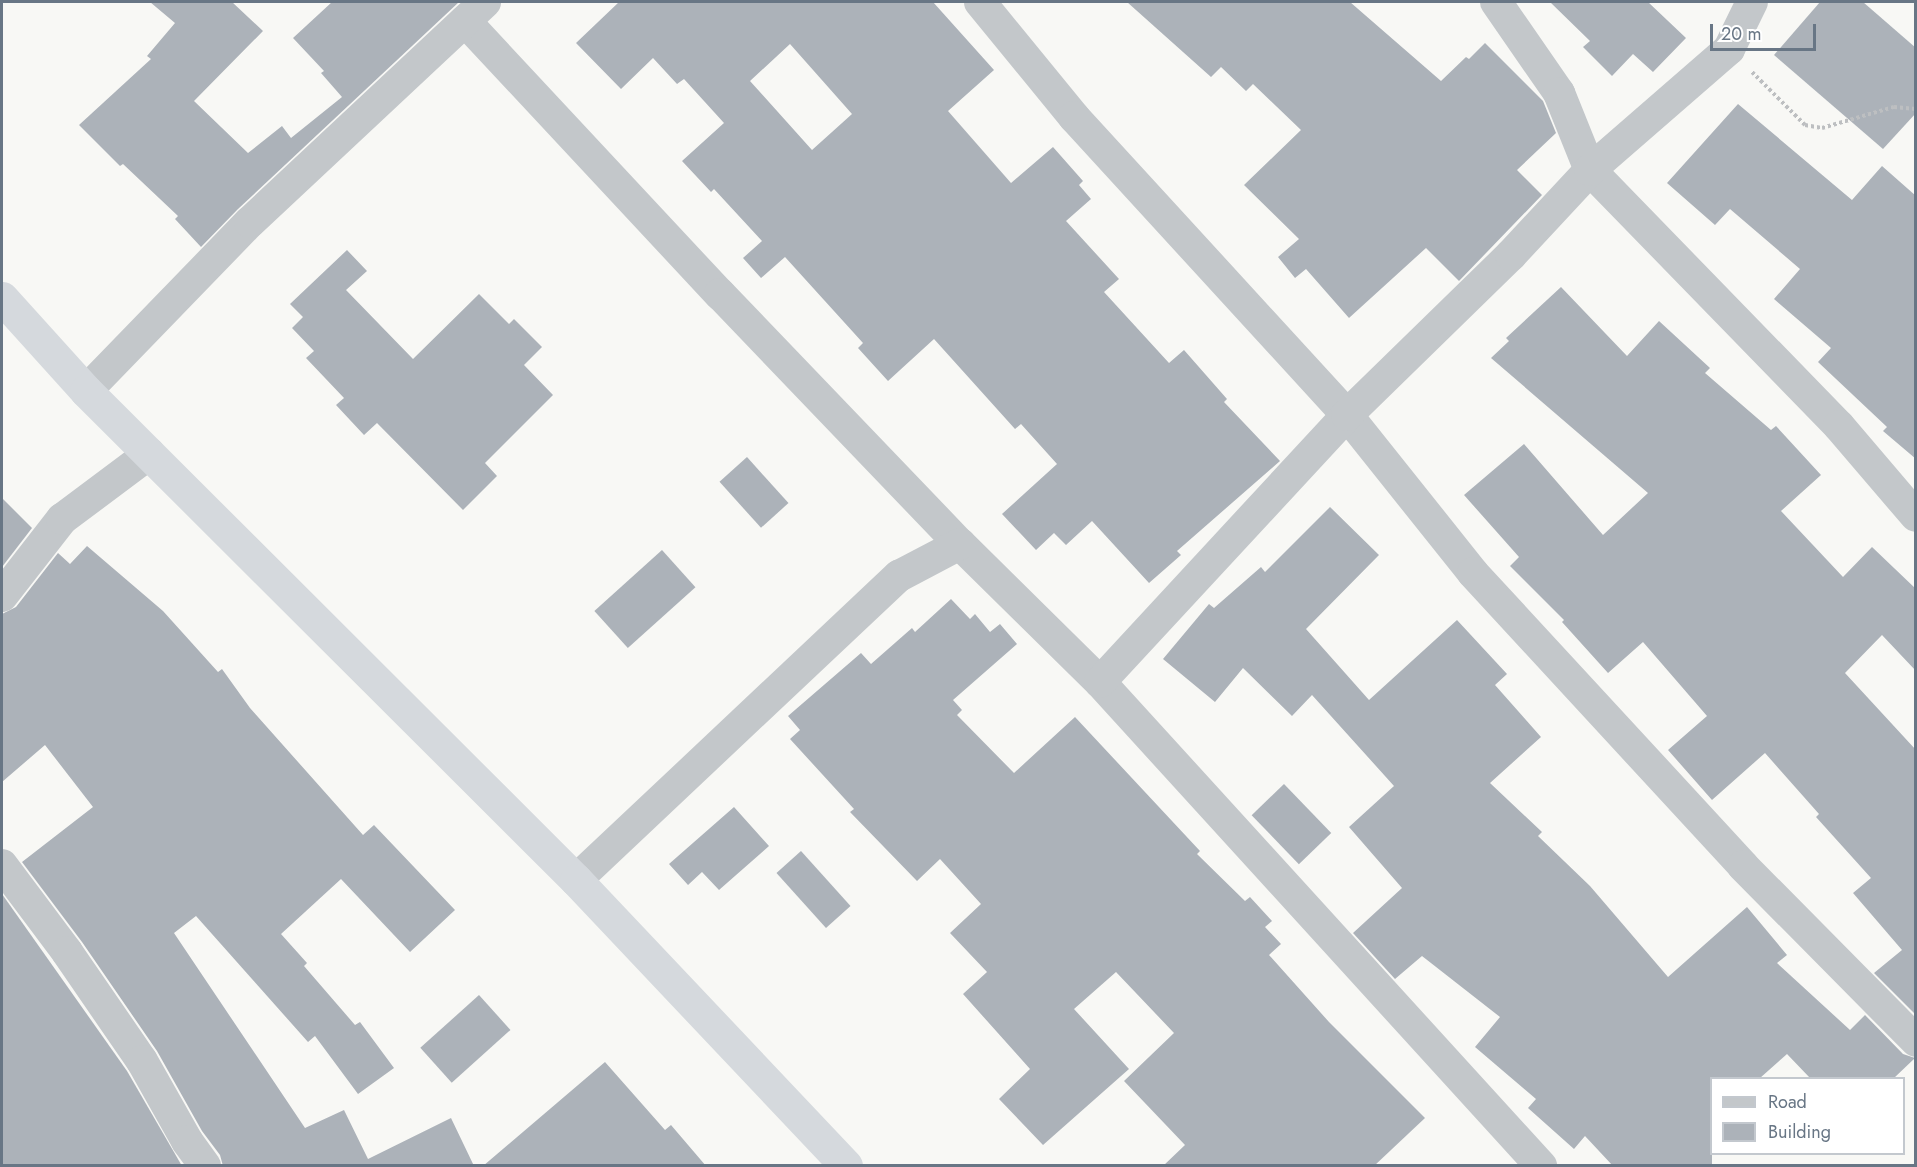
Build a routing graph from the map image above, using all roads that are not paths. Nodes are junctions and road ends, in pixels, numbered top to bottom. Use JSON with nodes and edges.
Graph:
{"nodes":[{"id":1,"x":980,"y":2,"type":"edge"},
{"id":2,"x":1496,"y":2,"type":"edge"},
{"id":3,"x":1752,"y":2,"type":"edge"},
{"id":4,"x":475,"y":11,"type":"edge"},
{"id":5,"x":1590,"y":170,"type":"junction"},
{"id":6,"x":6,"y":312,"type":"edge"},
{"id":7,"x":86,"y":391,"type":"junction"},
{"id":8,"x":1347,"y":415,"type":"junction"},
{"id":9,"x":149,"y":454,"type":"junction"},
{"id":10,"x":1916,"y":516,"type":"edge"},
{"id":11,"x":960,"y":544,"type":"junction"},
{"id":12,"x":2,"y":596,"type":"edge"},
{"id":13,"x":1100,"y":681,"type":"junction"},
{"id":14,"x":2,"y":865,"type":"edge"},
{"id":15,"x":576,"y":880,"type":"junction"},
{"id":16,"x":1916,"y":1041,"type":"edge"},
{"id":17,"x":205,"y":1166,"type":"edge"},
{"id":18,"x":846,"y":1166,"type":"edge"},
{"id":19,"x":1541,"y":1166,"type":"edge"}],
"edges":[{"from":1,"to":8,"type":"street"},
{"from":2,"to":5,"type":"street"},
{"from":3,"to":5,"type":"street"},
{"from":4,"to":7,"type":"street"},
{"from":4,"to":11,"type":"street"},
{"from":5,"to":8,"type":"street"},
{"from":5,"to":10,"type":"street"},
{"from":6,"to":7,"type":"highway"},
{"from":7,"to":9,"type":"highway"},
{"from":8,"to":13,"type":"street"},
{"from":8,"to":16,"type":"street"},
{"from":9,"to":12,"type":"street"},
{"from":9,"to":15,"type":"highway"},
{"from":11,"to":13,"type":"street"},
{"from":11,"to":15,"type":"street"},
{"from":13,"to":19,"type":"street"},
{"from":14,"to":17,"type":"street"},
{"from":15,"to":18,"type":"highway"}]}
